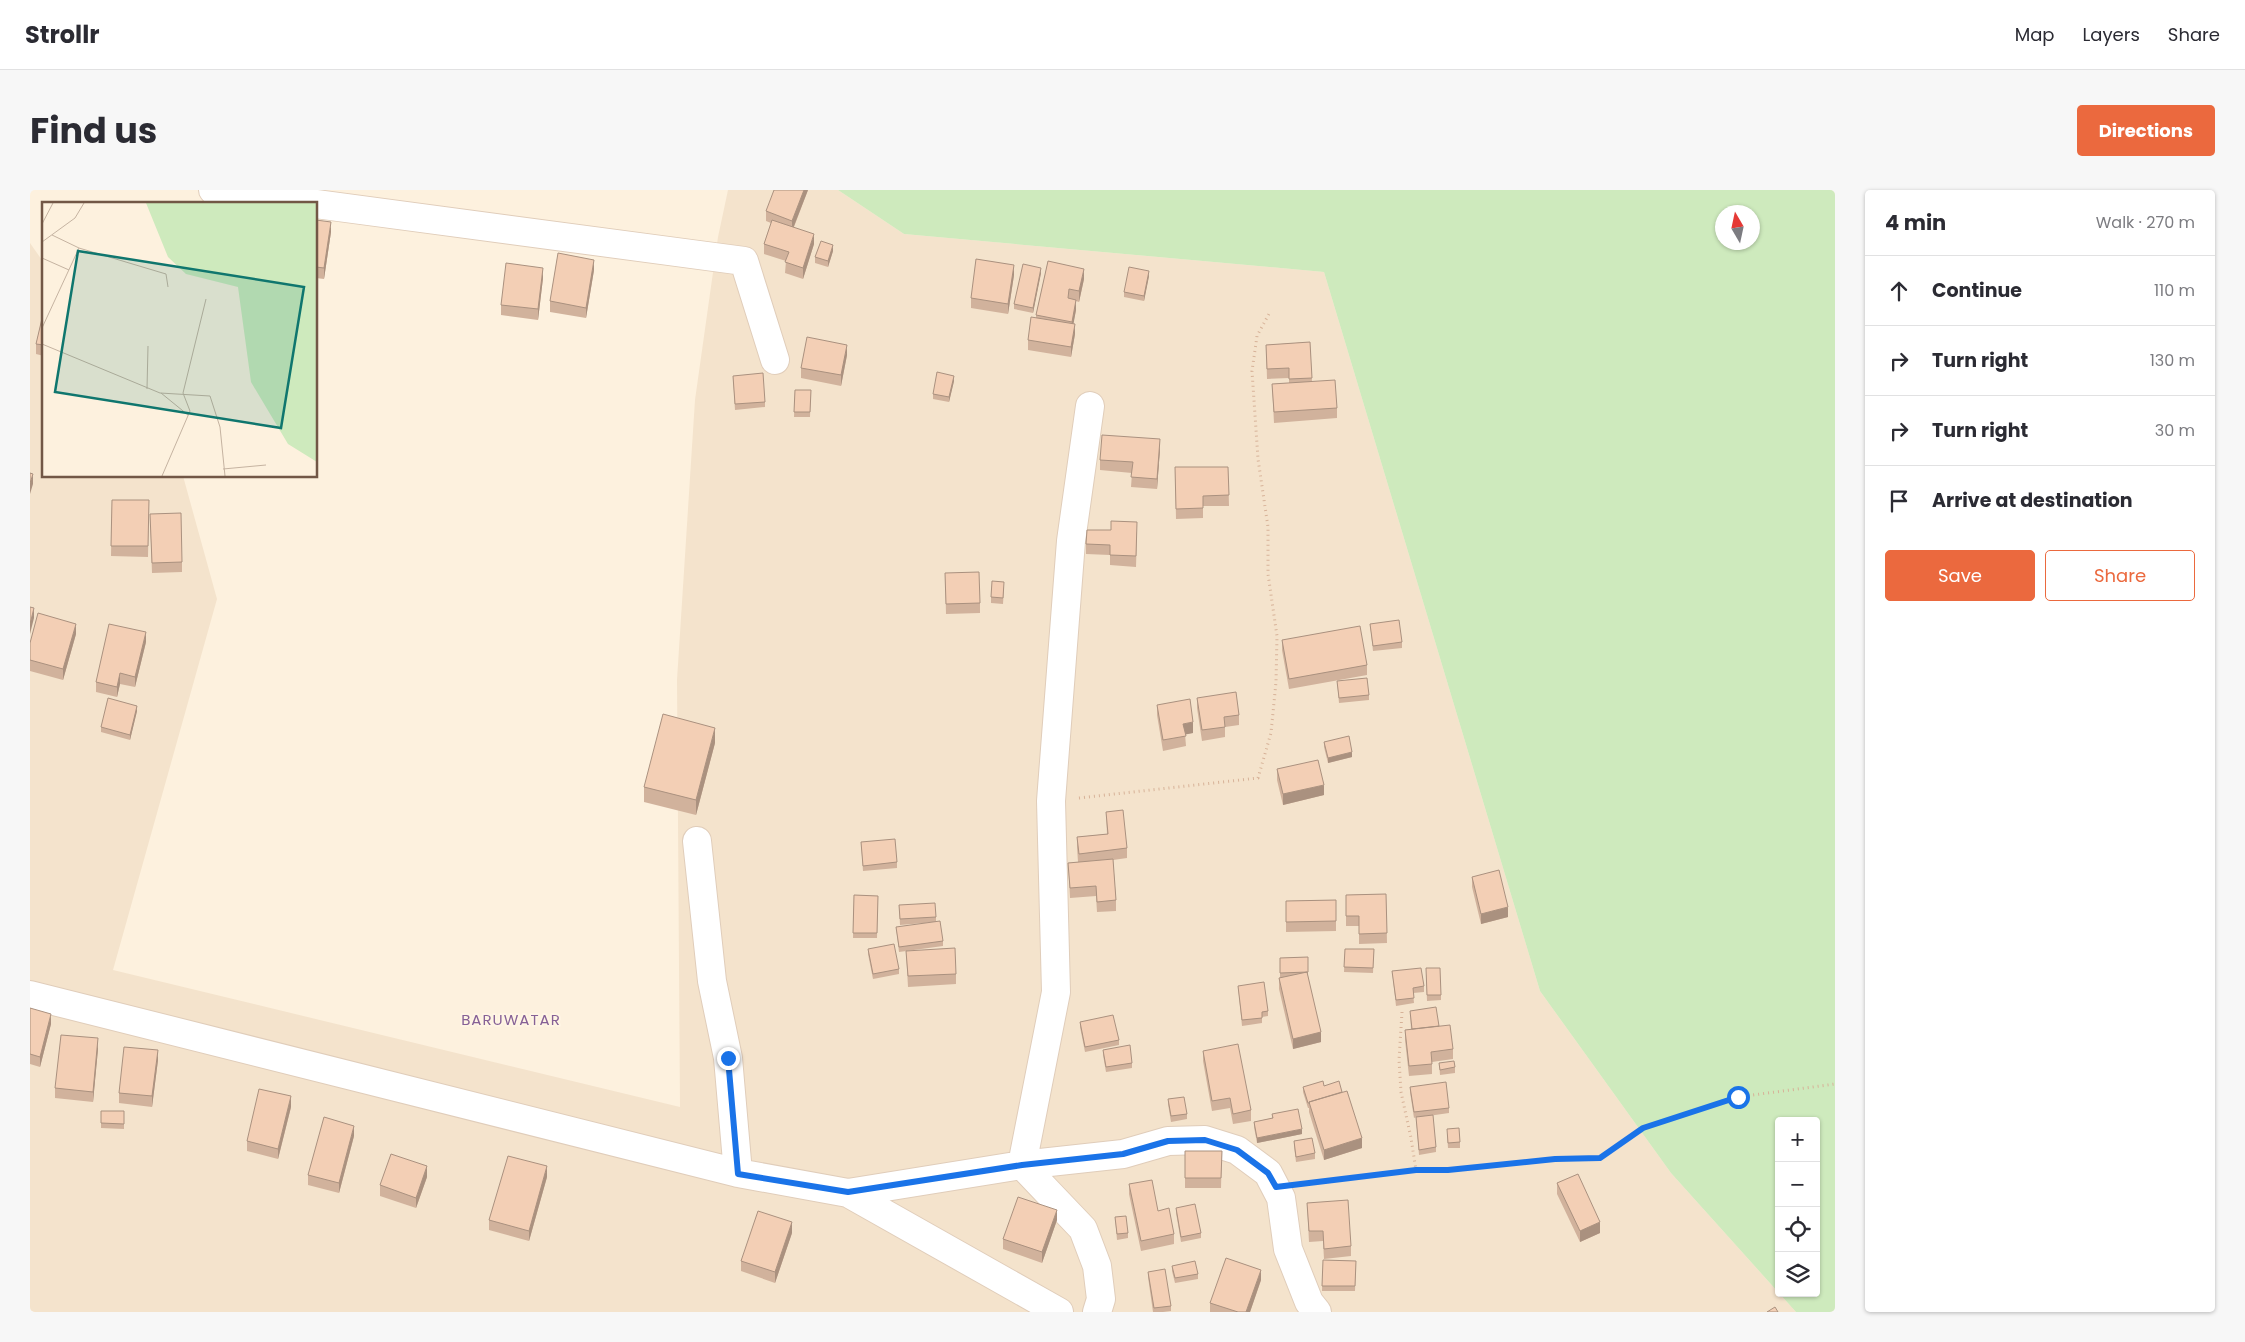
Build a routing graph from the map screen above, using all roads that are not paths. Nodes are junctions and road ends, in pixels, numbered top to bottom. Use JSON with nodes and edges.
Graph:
{"nodes":[{"id":1,"x":213,"y":190,"type":"edge"},
{"id":2,"x":301,"y":202,"type":"edge"},
{"id":3,"x":318,"y":204,"type":"edge"},
{"id":4,"x":775,"y":360,"type":"dead end"},
{"id":5,"x":1090,"y":406,"type":"dead end"},
{"id":6,"x":697,"y":841,"type":"dead end"},
{"id":7,"x":30,"y":995,"type":"edge"},
{"id":8,"x":1022,"y":1165,"type":"junction"},
{"id":9,"x":738,"y":1174,"type":"junction"},
{"id":10,"x":848,"y":1192,"type":"junction"},
{"id":11,"x":1059,"y":1312,"type":"edge"},
{"id":12,"x":1097,"y":1312,"type":"edge"},
{"id":13,"x":1317,"y":1312,"type":"edge"}],
"edges":[{"from":1,"to":2,"type":"street"},
{"from":3,"to":4,"type":"street"},
{"from":5,"to":8,"type":"street"},
{"from":6,"to":9,"type":"street"},
{"from":7,"to":9,"type":"street"},
{"from":8,"to":10,"type":"street"},
{"from":8,"to":12,"type":"street"},
{"from":8,"to":13,"type":"street"},
{"from":9,"to":10,"type":"street"},
{"from":10,"to":11,"type":"street"}]}
